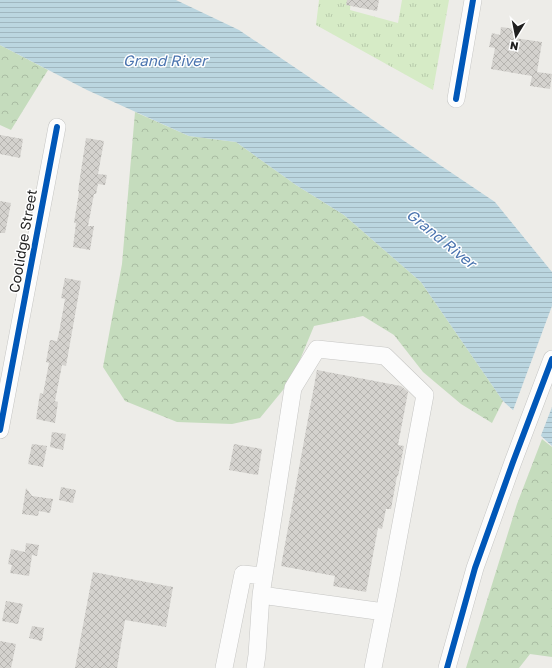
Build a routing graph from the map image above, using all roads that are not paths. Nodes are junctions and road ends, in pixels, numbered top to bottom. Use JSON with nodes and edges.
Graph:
{"nodes":[{"id":1,"x":473,"y":0,"type":"edge"},
{"id":2,"x":456,"y":99,"type":"dead end"},
{"id":3,"x":57,"y":127,"type":"dead end"},
{"id":4,"x":552,"y":360,"type":"edge"},
{"id":5,"x":0,"y":430,"type":"edge"},
{"id":6,"x":264,"y":576,"type":"junction"},
{"id":7,"x":261,"y":595,"type":"junction"},
{"id":8,"x":384,"y":612,"type":"junction"},
{"id":9,"x":224,"y":668,"type":"edge"},
{"id":10,"x":255,"y":668,"type":"edge"},
{"id":11,"x":373,"y":668,"type":"edge"},
{"id":12,"x":447,"y":668,"type":"edge"}],
"edges":[{"from":1,"to":2,"type":"street"},
{"from":3,"to":5,"type":"street","name":"Coolidge Street"},
{"from":4,"to":12,"type":"street"},
{"from":6,"to":7,"type":"street"},
{"from":6,"to":8,"type":"street"},
{"from":6,"to":9,"type":"street"},
{"from":7,"to":8,"type":"street"},
{"from":7,"to":10,"type":"street"},
{"from":8,"to":11,"type":"street"}]}
